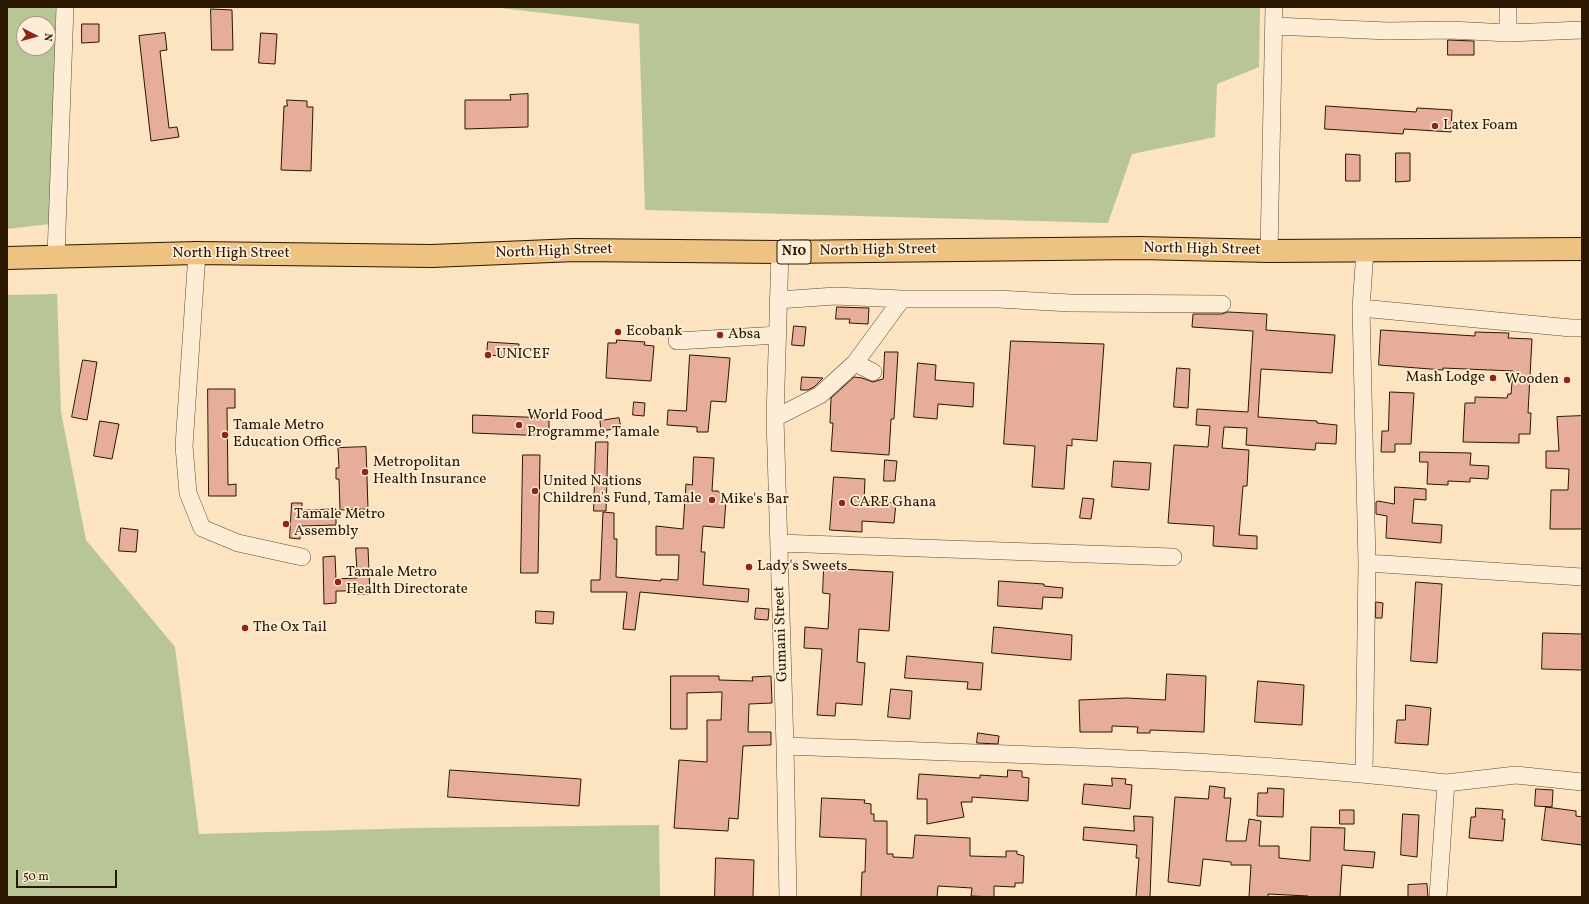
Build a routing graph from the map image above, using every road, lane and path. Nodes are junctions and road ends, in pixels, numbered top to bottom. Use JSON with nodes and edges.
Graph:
{"nodes":[{"id":1,"x":65,"y":7,"type":"edge"},
{"id":2,"x":1274,"y":7,"type":"edge"},
{"id":3,"x":1508,"y":7,"type":"edge"},
{"id":4,"x":1274,"y":26,"type":"junction"},
{"id":5,"x":1582,"y":30,"type":"edge"},
{"id":6,"x":1508,"y":33,"type":"junction"},
{"id":7,"x":1582,"y":249,"type":"edge"},
{"id":8,"x":1268,"y":251,"type":"junction"},
{"id":9,"x":1365,"y":251,"type":"junction"},
{"id":10,"x":780,"y":252,"type":"junction"},
{"id":11,"x":197,"y":254,"type":"junction"},
{"id":12,"x":56,"y":256,"type":"junction"},
{"id":13,"x":7,"y":258,"type":"edge"},
{"id":14,"x":902,"y":299,"type":"junction"},
{"id":15,"x":778,"y":300,"type":"junction"},
{"id":16,"x":1222,"y":304,"type":"dead end"},
{"id":17,"x":1362,"y":308,"type":"junction"},
{"id":18,"x":1582,"y":328,"type":"edge"},
{"id":19,"x":778,"y":335,"type":"junction"},
{"id":20,"x":677,"y":341,"type":"dead end"},
{"id":21,"x":855,"y":363,"type":"junction"},
{"id":22,"x":873,"y":372,"type":"dead end"},
{"id":23,"x":775,"y":418,"type":"junction"},
{"id":24,"x":779,"y":543,"type":"junction"},
{"id":25,"x":302,"y":557,"type":"dead end"},
{"id":26,"x":1173,"y":557,"type":"dead end"},
{"id":27,"x":1367,"y":563,"type":"junction"},
{"id":28,"x":1582,"y":577,"type":"edge"},
{"id":29,"x":785,"y":746,"type":"junction"},
{"id":30,"x":1364,"y":773,"type":"junction"},
{"id":31,"x":1582,"y":782,"type":"edge"},
{"id":32,"x":1446,"y":783,"type":"junction"},
{"id":33,"x":788,"y":897,"type":"edge"},
{"id":34,"x":1438,"y":897,"type":"edge"}],
"edges":[{"from":1,"to":12,"type":"street"},
{"from":2,"to":4,"type":"street"},
{"from":3,"to":6,"type":"street"},
{"from":4,"to":6,"type":"street"},
{"from":4,"to":8,"type":"street"},
{"from":5,"to":6,"type":"street"},
{"from":7,"to":9,"type":"highway","name":"North High Street","number":"N10"},
{"from":8,"to":9,"type":"highway","name":"North High Street","number":"N10"},
{"from":8,"to":10,"type":"highway","name":"North High Street","number":"N10"},
{"from":9,"to":17,"type":"street"},
{"from":10,"to":11,"type":"highway","name":"North High Street","number":"N10"},
{"from":10,"to":15,"type":"street","name":"Gumani Street"},
{"from":11,"to":12,"type":"highway","name":"North High Street","number":"N10"},
{"from":11,"to":25,"type":"street"},
{"from":12,"to":13,"type":"highway","name":"North High Street","number":"N10"},
{"from":14,"to":15,"type":"street"},
{"from":14,"to":16,"type":"street"},
{"from":14,"to":21,"type":"street"},
{"from":15,"to":19,"type":"street","name":"Gumani Street"},
{"from":17,"to":18,"type":"street"},
{"from":17,"to":27,"type":"street"},
{"from":19,"to":20,"type":"street"},
{"from":19,"to":23,"type":"street","name":"Gumani Street"},
{"from":21,"to":22,"type":"street"},
{"from":21,"to":23,"type":"street"},
{"from":23,"to":24,"type":"street","name":"Gumani Street"},
{"from":24,"to":26,"type":"street"},
{"from":24,"to":29,"type":"street","name":"Gumani Street"},
{"from":27,"to":28,"type":"street"},
{"from":27,"to":30,"type":"street"},
{"from":29,"to":30,"type":"street"},
{"from":29,"to":33,"type":"street","name":"Gumani Street"},
{"from":30,"to":32,"type":"street"},
{"from":31,"to":32,"type":"street"},
{"from":32,"to":34,"type":"street"}]}
